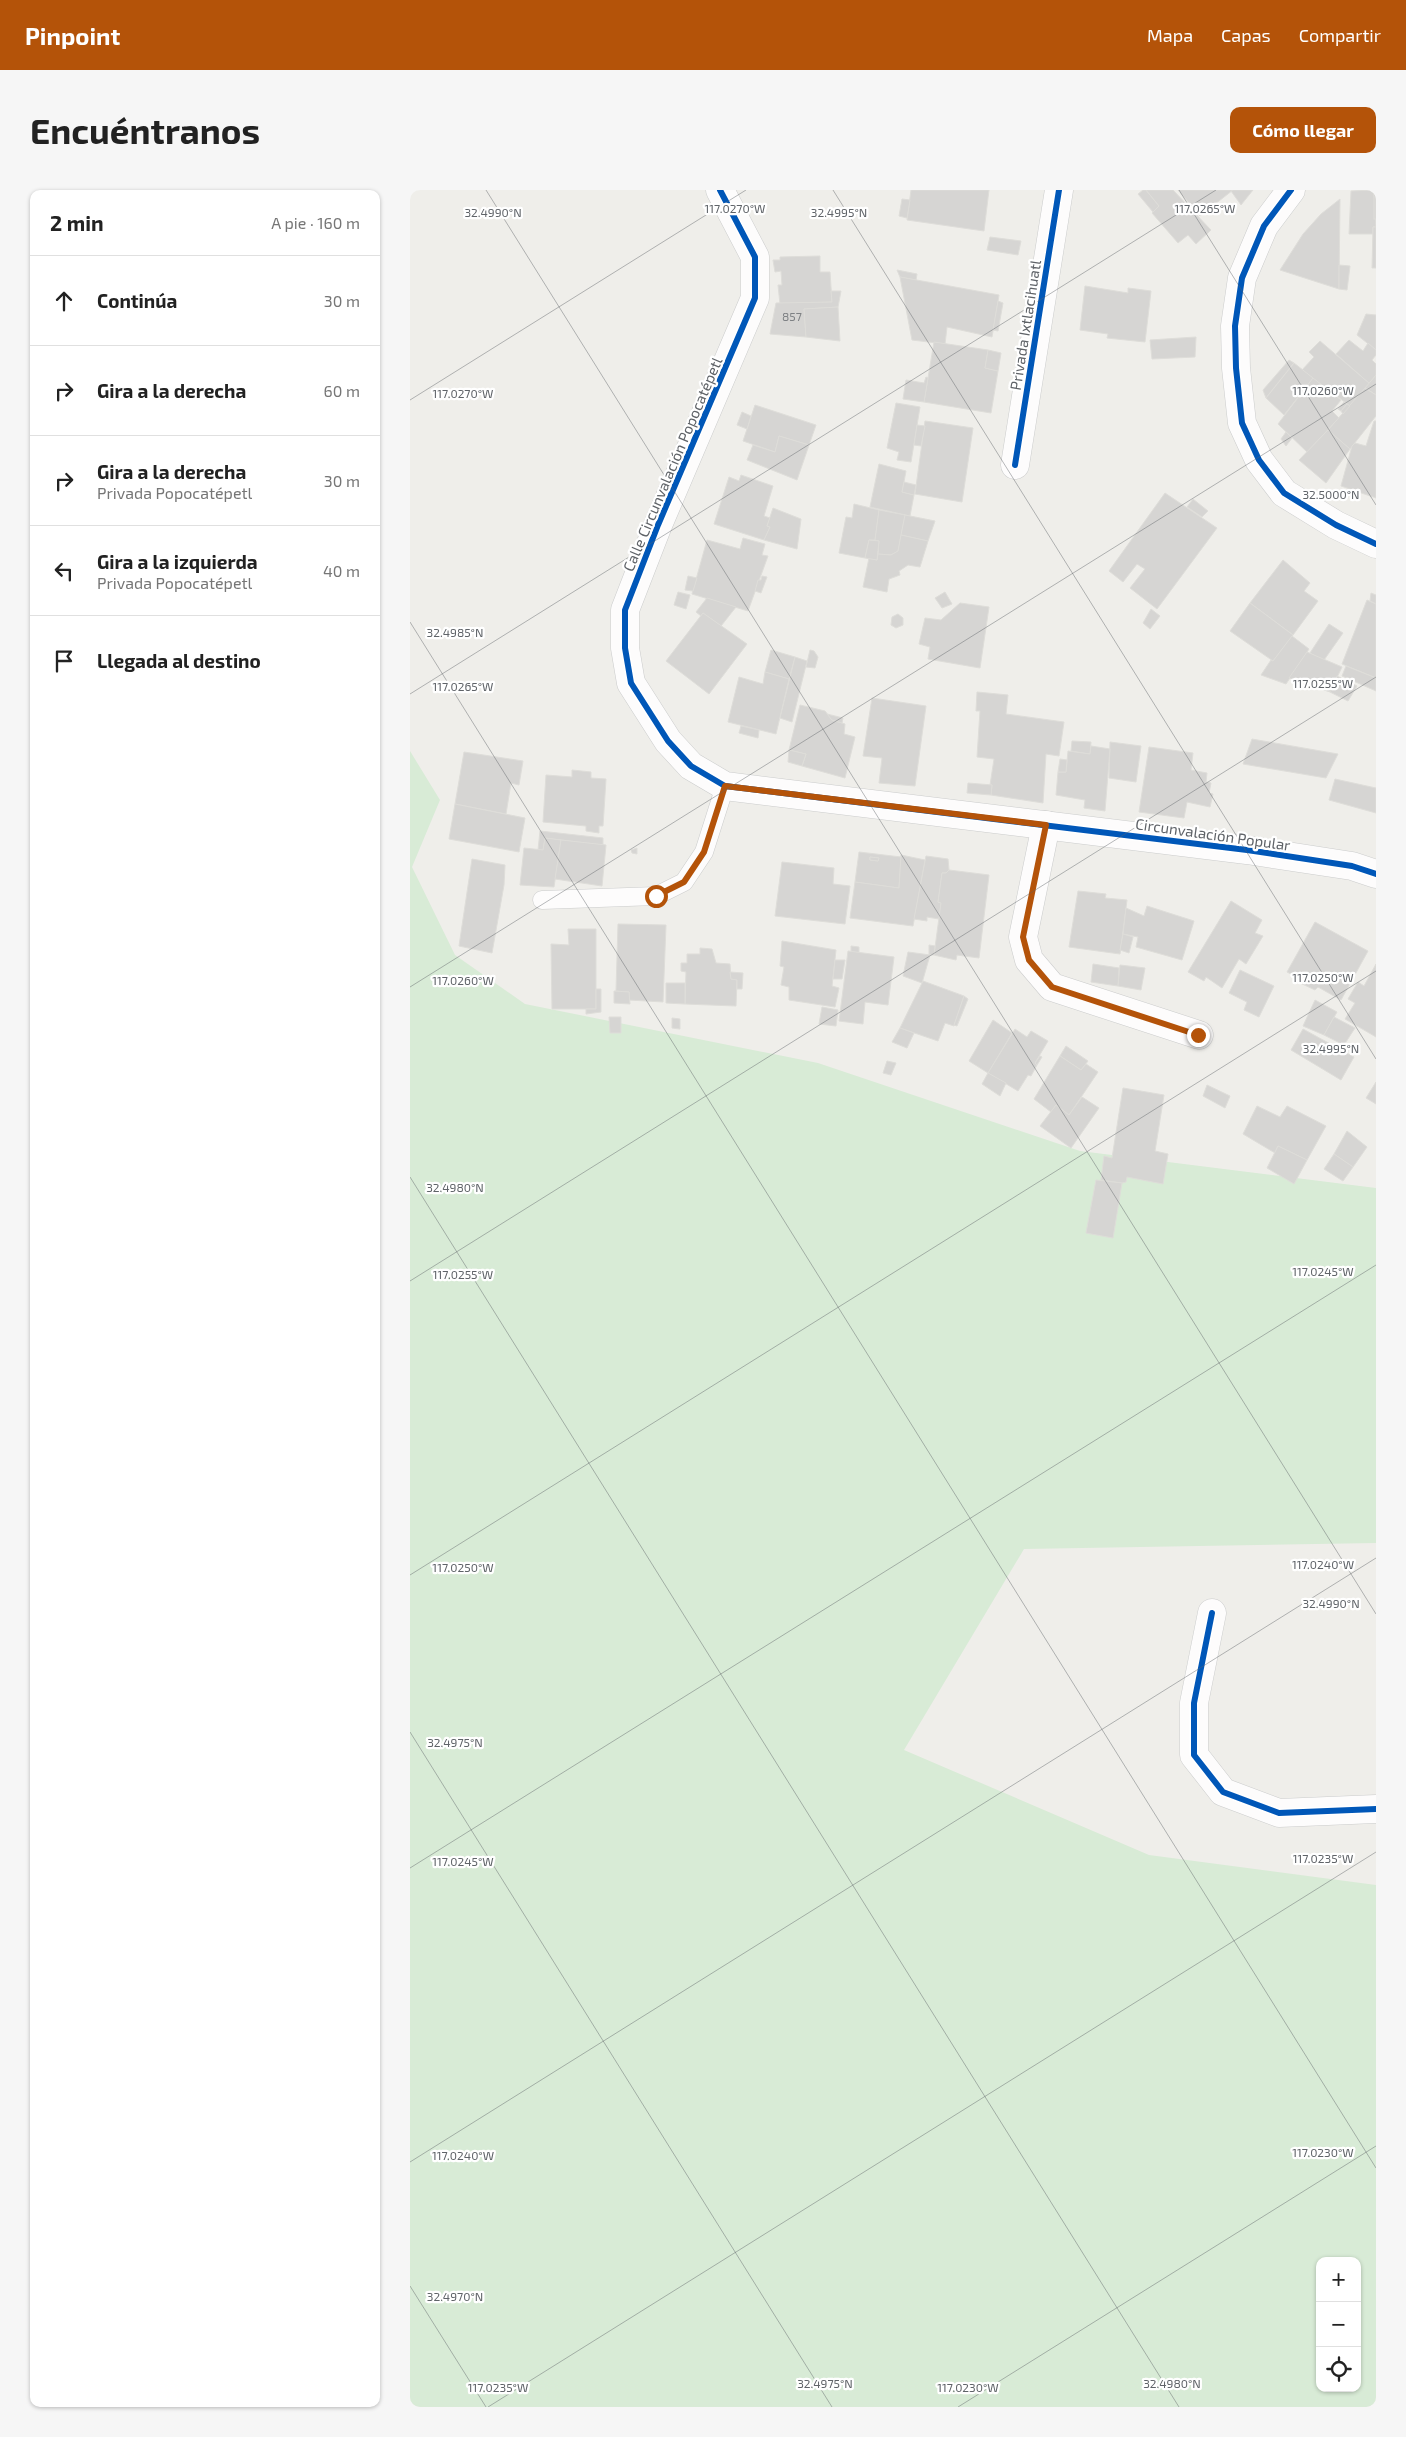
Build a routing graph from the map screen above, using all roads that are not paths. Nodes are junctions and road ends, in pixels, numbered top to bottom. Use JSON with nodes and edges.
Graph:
{"nodes":[{"id":1,"x":720,"y":190,"type":"edge"},
{"id":2,"x":1059,"y":190,"type":"edge"},
{"id":3,"x":1291,"y":190,"type":"edge"},
{"id":4,"x":1015,"y":465,"type":"dead end"},
{"id":5,"x":1376,"y":544,"type":"edge"},
{"id":6,"x":725,"y":786,"type":"junction"},
{"id":7,"x":1046,"y":825,"type":"junction"},
{"id":8,"x":1376,"y":874,"type":"edge"},
{"id":9,"x":542,"y":900,"type":"dead end"},
{"id":10,"x":1198,"y":1035,"type":"dead end"},
{"id":11,"x":1212,"y":1613,"type":"dead end"},
{"id":12,"x":1376,"y":1809,"type":"edge"}],
"edges":[{"from":1,"to":6,"type":"street","name":"Calle Circunvalación Popocatépetl"},
{"from":2,"to":4,"type":"street","name":"Privada Ixtlacihuatl"},
{"from":3,"to":5,"type":"street"},
{"from":6,"to":7,"type":"street","name":"Calle Circunvalación Popocatépetl"},
{"from":6,"to":9,"type":"lane"},
{"from":7,"to":8,"type":"street","name":"Circunvalación Popular"},
{"from":7,"to":10,"type":"street"},
{"from":11,"to":12,"type":"street"}]}
